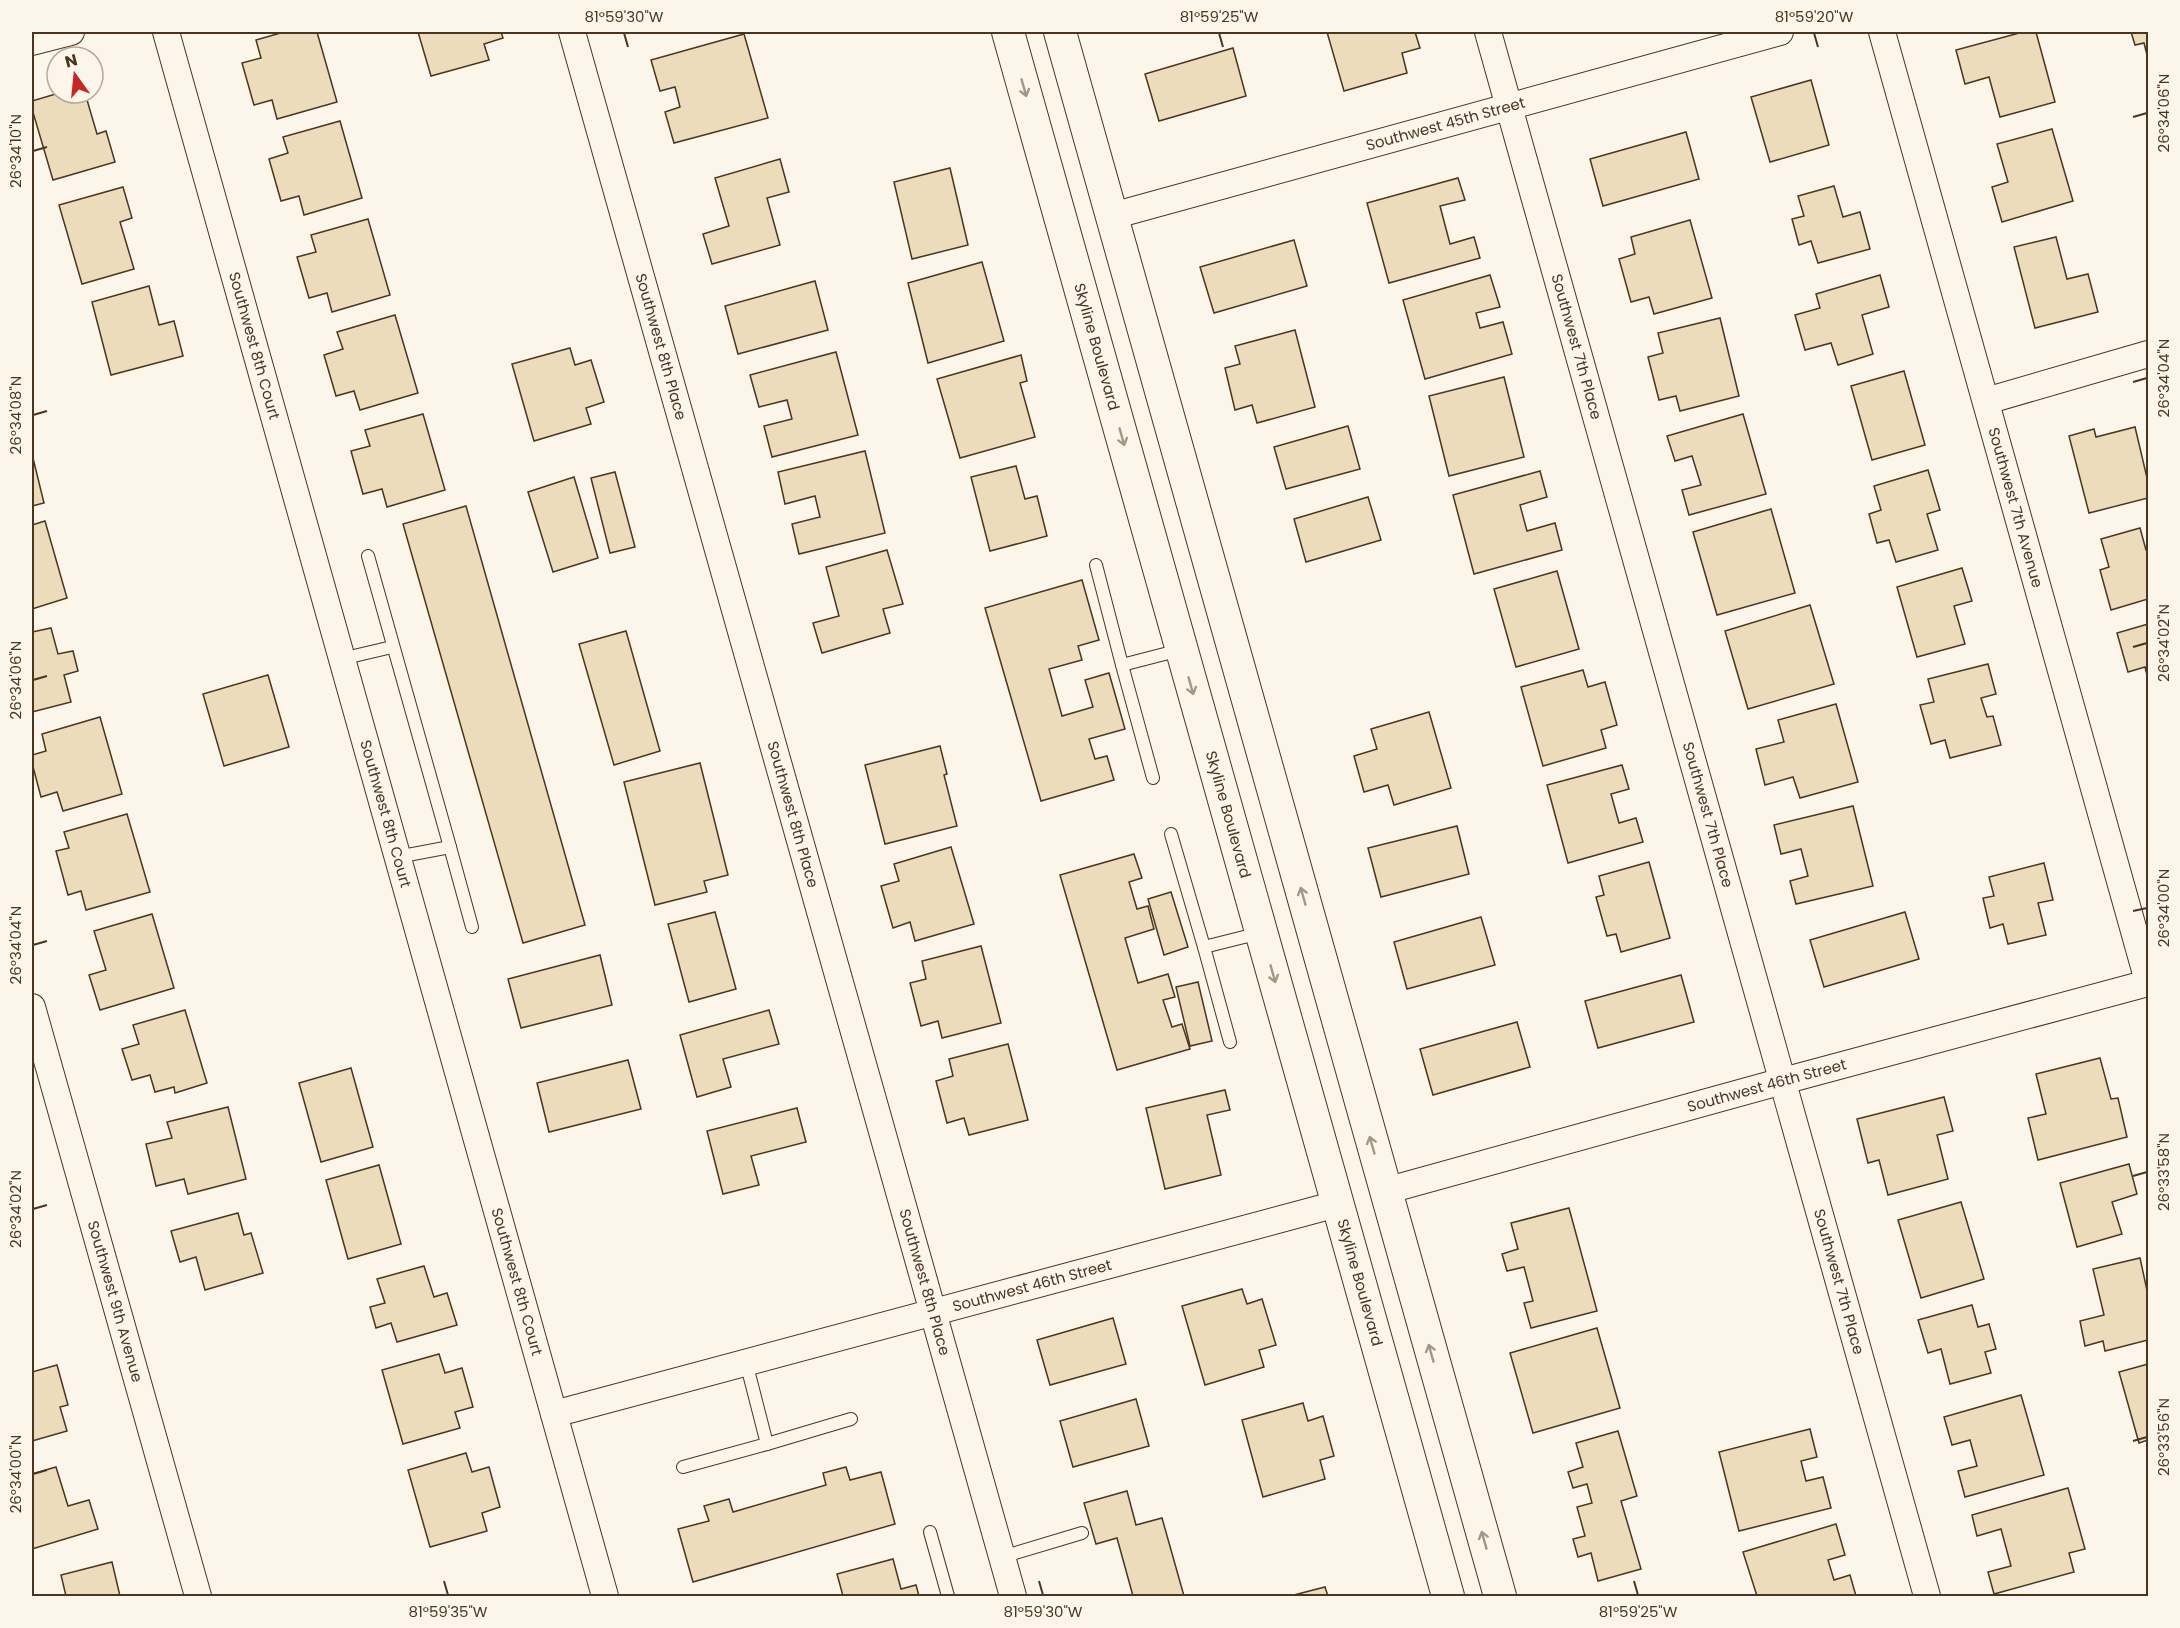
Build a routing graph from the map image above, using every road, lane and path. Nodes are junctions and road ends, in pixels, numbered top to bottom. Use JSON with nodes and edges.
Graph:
{"nodes":[{"id":1,"x":71,"y":32,"type":"edge"},
{"id":2,"x":166,"y":32,"type":"edge"},
{"id":3,"x":572,"y":32,"type":"edge"},
{"id":4,"x":1008,"y":32,"type":"edge"},
{"id":5,"x":1060,"y":32,"type":"edge"},
{"id":6,"x":1488,"y":32,"type":"edge"},
{"id":7,"x":1780,"y":32,"type":"edge"},
{"id":8,"x":1882,"y":32,"type":"edge"},
{"id":9,"x":32,"y":42,"type":"edge"},
{"id":10,"x":1508,"y":105,"type":"junction"},
{"id":11,"x":1112,"y":216,"type":"junction"},
{"id":12,"x":1063,"y":228,"type":"junction"},
{"id":13,"x":2148,"y":354,"type":"edge"},
{"id":14,"x":1986,"y":401,"type":"junction"},
{"id":15,"x":368,"y":556,"type":"dead end"},
{"id":16,"x":1096,"y":565,"type":"dead end"},
{"id":17,"x":392,"y":647,"type":"junction"},
{"id":18,"x":1181,"y":649,"type":"junction"},
{"id":19,"x":341,"y":658,"type":"junction"},
{"id":20,"x":1122,"y":665,"type":"junction"},
{"id":21,"x":1154,"y":778,"type":"dead end"},
{"id":22,"x":1171,"y":834,"type":"dead end"},
{"id":23,"x":450,"y":847,"type":"junction"},
{"id":24,"x":397,"y":857,"type":"junction"},
{"id":25,"x":472,"y":927,"type":"dead end"},
{"id":26,"x":1261,"y":933,"type":"junction"},
{"id":27,"x":1204,"y":947,"type":"junction"},
{"id":28,"x":2148,"y":982,"type":"edge"},
{"id":29,"x":32,"y":1007,"type":"edge"},
{"id":30,"x":1230,"y":1042,"type":"dead end"},
{"id":31,"x":1784,"y":1081,"type":"junction"},
{"id":32,"x":1385,"y":1191,"type":"junction"},
{"id":33,"x":1337,"y":1203,"type":"junction"},
{"id":34,"x":933,"y":1312,"type":"junction"},
{"id":35,"x":746,"y":1362,"type":"junction"},
{"id":36,"x":554,"y":1414,"type":"junction"},
{"id":37,"x":851,"y":1419,"type":"dead end"},
{"id":38,"x":767,"y":1444,"type":"junction"},
{"id":39,"x":683,"y":1467,"type":"dead end"},
{"id":40,"x":930,"y":1532,"type":"dead end"},
{"id":41,"x":1082,"y":1533,"type":"dead end"},
{"id":42,"x":1002,"y":1557,"type":"junction"},
{"id":43,"x":198,"y":1596,"type":"edge"},
{"id":44,"x":605,"y":1596,"type":"edge"},
{"id":45,"x":948,"y":1596,"type":"edge"},
{"id":46,"x":1012,"y":1596,"type":"edge"},
{"id":47,"x":1448,"y":1596,"type":"edge"},
{"id":48,"x":1500,"y":1596,"type":"edge"},
{"id":49,"x":1927,"y":1596,"type":"edge"}],
"edges":[{"from":1,"to":9,"type":"street"},
{"from":2,"to":19,"type":"street","name":"Southwest 8th Court"},
{"from":3,"to":34,"type":"street","name":"Southwest 8th Place"},
{"from":4,"to":12,"type":"street","name":"Skyline Boulevard","one_way":true},
{"from":5,"to":11,"type":"street"},
{"from":6,"to":10,"type":"street","name":"Southwest 7th Place"},
{"from":7,"to":10,"type":"street","name":"Southwest 45th Street"},
{"from":8,"to":14,"type":"street","name":"Southwest 7th Avenue"},
{"from":10,"to":11,"type":"street","name":"Southwest 45th Street"},
{"from":10,"to":31,"type":"street","name":"Southwest 7th Place"},
{"from":11,"to":12,"type":"street"},
{"from":32,"to":11,"type":"street","one_way":true},
{"from":12,"to":18,"type":"street","name":"Skyline Boulevard","one_way":true},
{"from":13,"to":14,"type":"street"},
{"from":14,"to":28,"type":"street","name":"Southwest 7th Avenue"},
{"from":15,"to":17,"type":"lane"},
{"from":16,"to":20,"type":"lane"},
{"from":17,"to":19,"type":"lane"},
{"from":17,"to":23,"type":"lane"},
{"from":18,"to":20,"type":"lane"},
{"from":18,"to":26,"type":"street","name":"Skyline Boulevard","one_way":true},
{"from":19,"to":24,"type":"street","name":"Southwest 8th Court"},
{"from":20,"to":21,"type":"lane"},
{"from":22,"to":27,"type":"lane"},
{"from":23,"to":24,"type":"lane"},
{"from":23,"to":25,"type":"lane"},
{"from":24,"to":36,"type":"street","name":"Southwest 8th Court"},
{"from":26,"to":27,"type":"lane"},
{"from":26,"to":33,"type":"street","name":"Skyline Boulevard","one_way":true},
{"from":27,"to":30,"type":"lane"},
{"from":28,"to":31,"type":"street","name":"Southwest 46th Street"},
{"from":29,"to":43,"type":"street","name":"Southwest 9th Avenue"},
{"from":31,"to":32,"type":"street","name":"Southwest 46th Street"},
{"from":31,"to":49,"type":"street","name":"Southwest 7th Place"},
{"from":32,"to":33,"type":"street"},
{"from":48,"to":32,"type":"street","one_way":true},
{"from":33,"to":34,"type":"street","name":"Southwest 46th Street"},
{"from":33,"to":47,"type":"street","name":"Skyline Boulevard"},
{"from":34,"to":35,"type":"street","name":"Southwest 46th Street"},
{"from":34,"to":42,"type":"street","name":"Southwest 8th Place"},
{"from":35,"to":36,"type":"street","name":"Southwest 46th Street"},
{"from":35,"to":38,"type":"lane"},
{"from":36,"to":44,"type":"street","name":"Southwest 8th Court"},
{"from":37,"to":38,"type":"lane"},
{"from":38,"to":39,"type":"lane"},
{"from":40,"to":45,"type":"lane"},
{"from":41,"to":42,"type":"lane"},
{"from":42,"to":46,"type":"street","name":"Southwest 8th Place"}]}
